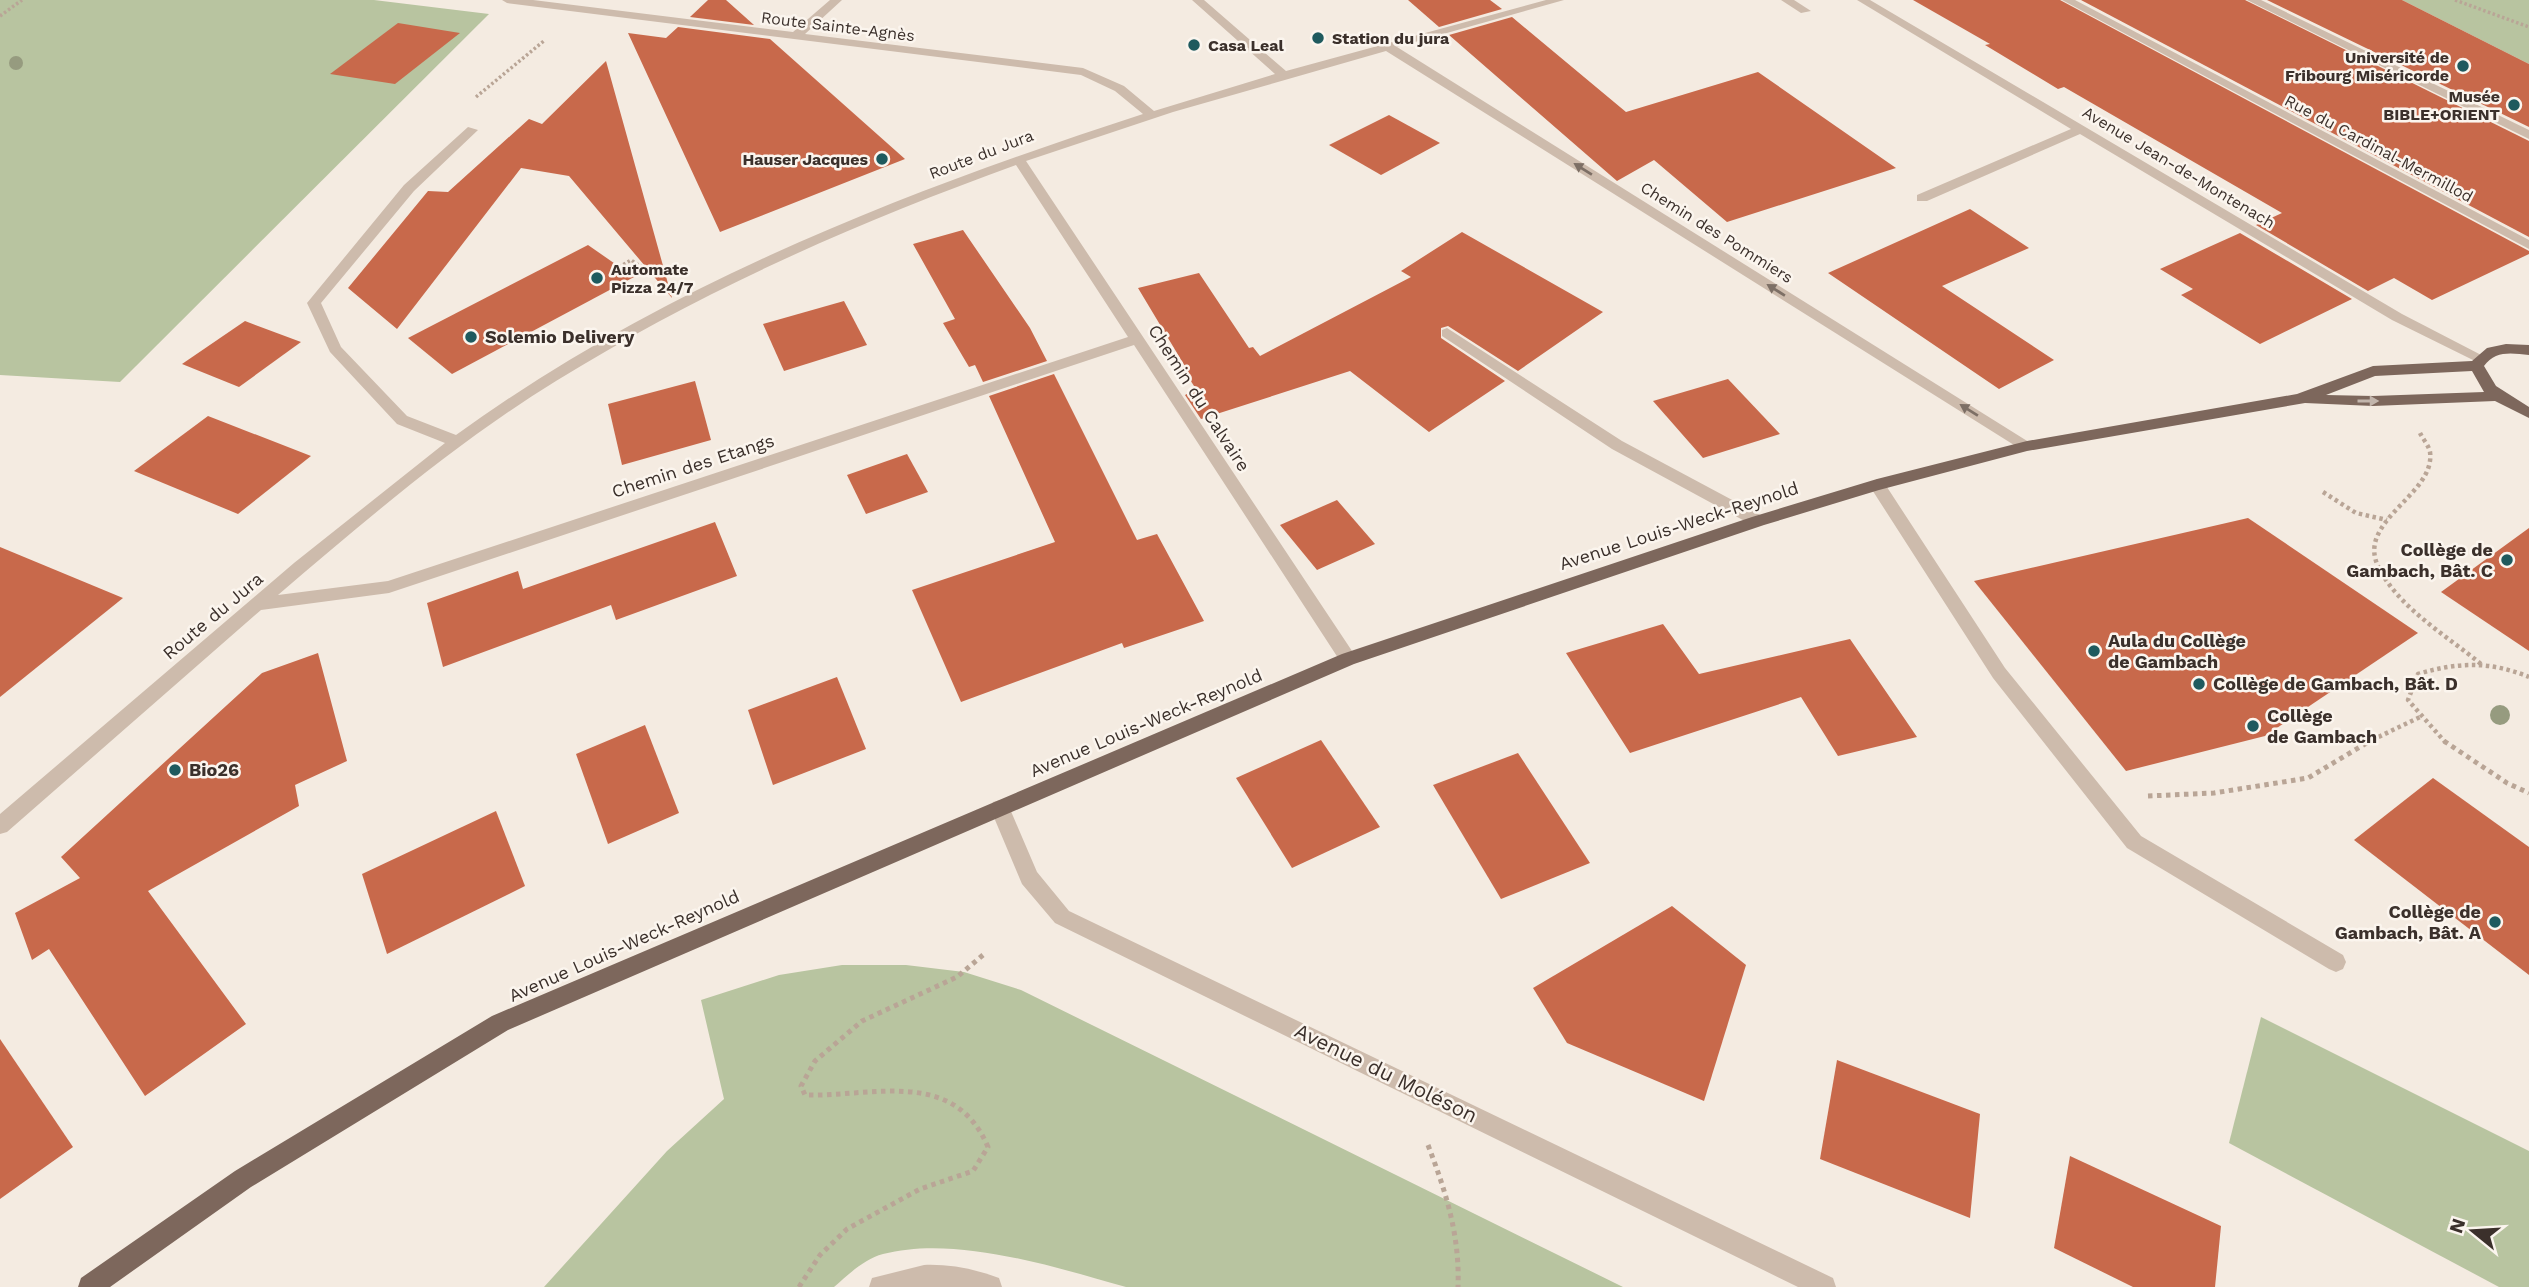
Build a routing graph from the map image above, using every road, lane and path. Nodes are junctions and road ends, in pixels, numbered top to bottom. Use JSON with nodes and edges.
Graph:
{"nodes":[{"id":1,"x":22,"y":0,"type":"edge"},
{"id":2,"x":507,"y":0,"type":"edge"},
{"id":3,"x":586,"y":0,"type":"edge"},
{"id":4,"x":837,"y":0,"type":"edge"},
{"id":5,"x":1197,"y":0,"type":"edge"},
{"id":6,"x":1786,"y":0,"type":"edge"},
{"id":7,"x":1862,"y":0,"type":"edge"},
{"id":8,"x":2067,"y":0,"type":"edge"},
{"id":9,"x":2252,"y":0,"type":"edge"},
{"id":10,"x":2455,"y":0,"type":"edge"},
{"id":11,"x":1553,"y":1,"type":"edge"},
{"id":12,"x":576,"y":10,"type":"junction"},
{"id":13,"x":1805,"y":11,"type":"dead end"},
{"id":14,"x":0,"y":16,"type":"edge"},
{"id":15,"x":2529,"y":27,"type":"edge"},
{"id":16,"x":796,"y":36,"type":"junction"},
{"id":17,"x":1388,"y":47,"type":"junction"},
{"id":18,"x":1285,"y":77,"type":"junction"},
{"id":19,"x":1151,"y":115,"type":"junction"},
{"id":20,"x":2081,"y":129,"type":"junction"},
{"id":21,"x":472,"y":130,"type":"dead end"},
{"id":22,"x":2529,"y":135,"type":"edge"},
{"id":23,"x":1018,"y":158,"type":"junction"},
{"id":24,"x":1922,"y":198,"type":"dead end"},
{"id":25,"x":2529,"y":245,"type":"edge"},
{"id":26,"x":620,"y":267,"type":"dead end"},
{"id":27,"x":660,"y":279,"type":"dead end"},
{"id":28,"x":1447,"y":333,"type":"dead end"},
{"id":29,"x":1136,"y":339,"type":"junction"},
{"id":30,"x":2529,"y":350,"type":"edge"},
{"id":31,"x":2478,"y":362,"type":"junction"},
{"id":32,"x":2497,"y":396,"type":"junction"},
{"id":33,"x":2300,"y":399,"type":"junction"},
{"id":34,"x":2529,"y":413,"type":"edge"},
{"id":35,"x":2418,"y":431,"type":"dead end"},
{"id":36,"x":456,"y":441,"type":"junction"},
{"id":37,"x":2027,"y":446,"type":"junction"},
{"id":38,"x":1877,"y":485,"type":"junction"},
{"id":39,"x":2323,"y":492,"type":"dead end"},
{"id":40,"x":2387,"y":520,"type":"junction"},
{"id":41,"x":1758,"y":521,"type":"junction"},
{"id":42,"x":256,"y":604,"type":"junction"},
{"id":43,"x":1348,"y":659,"type":"junction"},
{"id":44,"x":2481,"y":664,"type":"junction"},
{"id":45,"x":2529,"y":677,"type":"edge"},
{"id":46,"x":2422,"y":716,"type":"junction"},
{"id":47,"x":2529,"y":793,"type":"edge"},
{"id":48,"x":2101,"y":799,"type":"junction"},
{"id":49,"x":1000,"y":807,"type":"junction"},
{"id":50,"x":0,"y":826,"type":"edge"},
{"id":51,"x":983,"y":955,"type":"dead end"},
{"id":52,"x":2336,"y":962,"type":"dead end"},
{"id":53,"x":1428,"y":1145,"type":"dead end"},
{"id":54,"x":90,"y":1287,"type":"edge"},
{"id":55,"x":799,"y":1287,"type":"edge"},
{"id":56,"x":881,"y":1287,"type":"edge"},
{"id":57,"x":990,"y":1287,"type":"edge"},
{"id":58,"x":1458,"y":1287,"type":"edge"},
{"id":59,"x":1824,"y":1287,"type":"edge"}],
"edges":[{"from":1,"to":14,"type":"path"},
{"from":2,"to":12,"type":"street","name":"Route Sainte-Agnès"},
{"from":3,"to":12,"type":"street"},
{"from":4,"to":16,"type":"street"},
{"from":5,"to":18,"type":"street"},
{"from":6,"to":13,"type":"street"},
{"from":7,"to":20,"type":"street","name":"Avenue Jean-de-Montenach"},
{"from":8,"to":25,"type":"street","name":"Rue du Cardinal-Mermillod"},
{"from":9,"to":22,"type":"street"},
{"from":10,"to":15,"type":"path"},
{"from":11,"to":17,"type":"street","name":"Route du Jura"},
{"from":12,"to":16,"type":"street","name":"Route Sainte-Agnès"},
{"from":16,"to":19,"type":"street","name":"Route Sainte-Agnès"},
{"from":17,"to":18,"type":"street","name":"Route du Jura"},
{"from":37,"to":17,"type":"street","name":"Chemin des Pommiers","one_way":true},
{"from":18,"to":19,"type":"street","name":"Route du Jura"},
{"from":19,"to":23,"type":"street","name":"Route du Jura"},
{"from":20,"to":24,"type":"street"},
{"from":20,"to":31,"type":"street","name":"Avenue Jean-de-Montenach"},
{"from":21,"to":36,"type":"street"},
{"from":23,"to":29,"type":"street","name":"Chemin du Calvaire"},
{"from":23,"to":36,"type":"street","name":"Route du Jura"},
{"from":26,"to":27,"type":"path"},
{"from":28,"to":41,"type":"street"},
{"from":29,"to":42,"type":"street","name":"Chemin des Etangs"},
{"from":29,"to":43,"type":"street","name":"Chemin du Calvaire"},
{"from":30,"to":31,"type":"main road","name":"Avenue Louis-Weck-Reynold"},
{"from":31,"to":32,"type":"main road"},
{"from":31,"to":33,"type":"main road","name":"Avenue Louis-Weck-Reynold"},
{"from":33,"to":32,"type":"main road","name":"Avenue Louis-Weck-Reynold","one_way":true},
{"from":32,"to":34,"type":"main road"},
{"from":33,"to":37,"type":"main road","name":"Avenue Louis-Weck-Reynold"},
{"from":35,"to":40,"type":"path"},
{"from":36,"to":42,"type":"street","name":"Route du Jura"},
{"from":37,"to":38,"type":"main road","name":"Avenue Louis-Weck-Reynold"},
{"from":38,"to":41,"type":"main road","name":"Avenue Louis-Weck-Reynold"},
{"from":38,"to":48,"type":"street"},
{"from":39,"to":40,"type":"path"},
{"from":40,"to":44,"type":"path"},
{"from":41,"to":43,"type":"main road","name":"Avenue Louis-Weck-Reynold"},
{"from":42,"to":50,"type":"street","name":"Route du Jura"},
{"from":43,"to":49,"type":"main road","name":"Avenue Louis-Weck-Reynold"},
{"from":44,"to":45,"type":"path"},
{"from":44,"to":46,"type":"path"},
{"from":46,"to":47,"type":"path"},
{"from":46,"to":48,"type":"path"},
{"from":48,"to":52,"type":"street"},
{"from":49,"to":54,"type":"main road","name":"Avenue Louis-Weck-Reynold"},
{"from":49,"to":59,"type":"street","name":"Avenue du Moléson"},
{"from":51,"to":55,"type":"path"},
{"from":53,"to":58,"type":"path"},
{"from":56,"to":57,"type":"street"}]}
